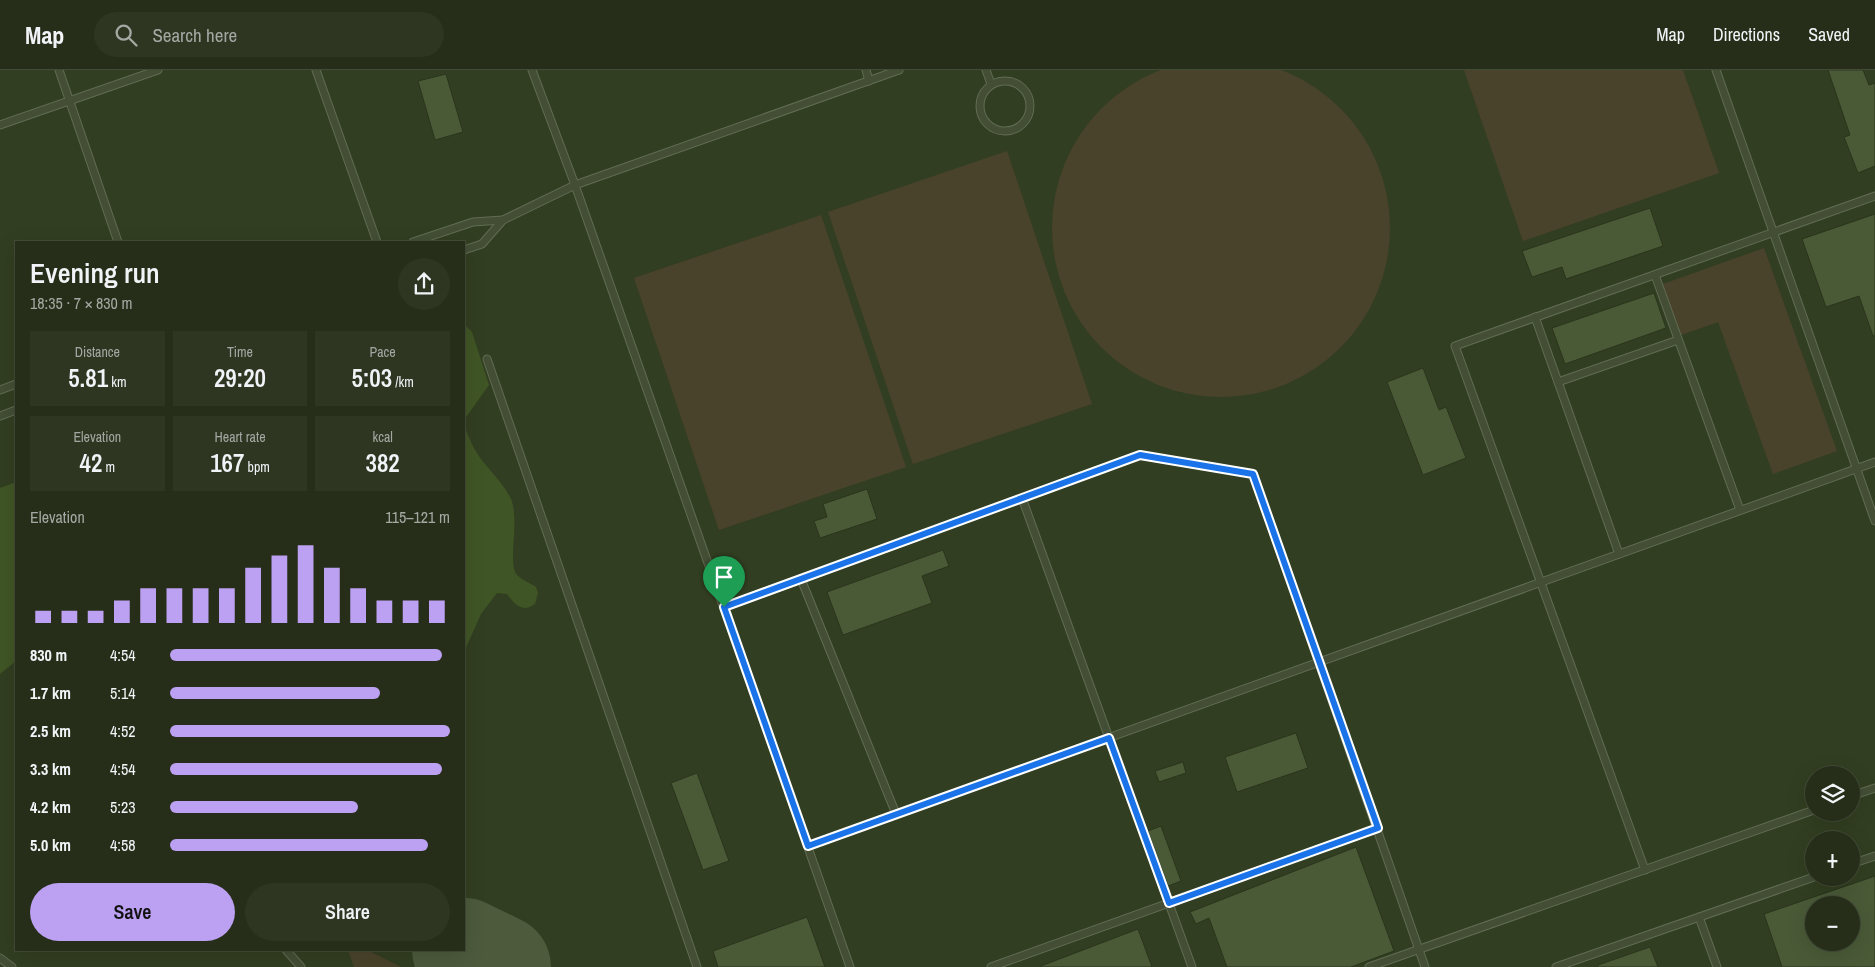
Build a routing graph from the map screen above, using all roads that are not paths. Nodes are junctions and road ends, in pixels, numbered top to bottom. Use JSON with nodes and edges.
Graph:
{"nodes":[{"id":1,"x":59,"y":70,"type":"edge"},
{"id":2,"x":158,"y":70,"type":"edge"},
{"id":3,"x":316,"y":70,"type":"edge"},
{"id":4,"x":532,"y":70,"type":"edge"},
{"id":5,"x":866,"y":70,"type":"edge"},
{"id":6,"x":899,"y":70,"type":"edge"},
{"id":7,"x":986,"y":70,"type":"edge"},
{"id":8,"x":1716,"y":70,"type":"edge"},
{"id":9,"x":869,"y":80,"type":"junction"},
{"id":10,"x":991,"y":84,"type":"junction"},
{"id":11,"x":70,"y":101,"type":"junction"},
{"id":12,"x":0,"y":125,"type":"edge"},
{"id":13,"x":575,"y":185,"type":"junction"},
{"id":14,"x":1875,"y":196,"type":"edge"},
{"id":15,"x":503,"y":220,"type":"junction"},
{"id":16,"x":1774,"y":232,"type":"junction"},
{"id":17,"x":118,"y":241,"type":"edge"},
{"id":18,"x":377,"y":241,"type":"edge"},
{"id":19,"x":416,"y":241,"type":"edge"},
{"id":20,"x":465,"y":250,"type":"edge"},
{"id":21,"x":1655,"y":275,"type":"junction"},
{"id":22,"x":1535,"y":317,"type":"junction"},
{"id":23,"x":1678,"y":340,"type":"junction"},
{"id":24,"x":487,"y":359,"type":"dead end"},
{"id":25,"x":1558,"y":382,"type":"junction"},
{"id":26,"x":15,"y":384,"type":"edge"},
{"id":27,"x":0,"y":390,"type":"edge"},
{"id":28,"x":15,"y":410,"type":"edge"},
{"id":29,"x":0,"y":416,"type":"edge"},
{"id":30,"x":1875,"y":462,"type":"edge"},
{"id":31,"x":1856,"y":468,"type":"junction"},
{"id":32,"x":1022,"y":498,"type":"junction"},
{"id":33,"x":1740,"y":510,"type":"junction"},
{"id":34,"x":1875,"y":521,"type":"edge"},
{"id":35,"x":1619,"y":554,"type":"junction"},
{"id":36,"x":801,"y":579,"type":"junction"},
{"id":37,"x":1540,"y":582,"type":"junction"},
{"id":38,"x":724,"y":607,"type":"junction"},
{"id":39,"x":1319,"y":662,"type":"junction"},
{"id":40,"x":1109,"y":738,"type":"junction"},
{"id":41,"x":1875,"y":788,"type":"edge"},
{"id":42,"x":1860,"y":793,"type":"edge"},
{"id":43,"x":1805,"y":813,"type":"edge"},
{"id":44,"x":896,"y":814,"type":"junction"},
{"id":45,"x":1378,"y":828,"type":"junction"},
{"id":46,"x":808,"y":846,"type":"junction"},
{"id":47,"x":1875,"y":856,"type":"edge"},
{"id":48,"x":1860,"y":861,"type":"edge"},
{"id":49,"x":1644,"y":870,"type":"junction"},
{"id":50,"x":1805,"y":880,"type":"edge"},
{"id":51,"x":1169,"y":903,"type":"junction"},
{"id":52,"x":1699,"y":917,"type":"junction"},
{"id":53,"x":1419,"y":949,"type":"junction"},
{"id":54,"x":287,"y":951,"type":"edge"},
{"id":55,"x":0,"y":958,"type":"edge"},
{"id":56,"x":12,"y":967,"type":"edge"},
{"id":57,"x":301,"y":967,"type":"edge"},
{"id":58,"x":697,"y":967,"type":"edge"},
{"id":59,"x":850,"y":967,"type":"edge"},
{"id":60,"x":991,"y":967,"type":"edge"},
{"id":61,"x":1192,"y":967,"type":"edge"},
{"id":62,"x":1369,"y":967,"type":"edge"},
{"id":63,"x":1425,"y":967,"type":"edge"},
{"id":64,"x":1556,"y":967,"type":"edge"},
{"id":65,"x":1717,"y":967,"type":"edge"}],
"edges":[{"from":1,"to":11,"type":"lane"},
{"from":2,"to":11,"type":"lane"},
{"from":3,"to":18,"type":"lane"},
{"from":4,"to":13,"type":"lane"},
{"from":5,"to":9,"type":"lane"},
{"from":6,"to":9,"type":"lane"},
{"from":7,"to":10,"type":"lane"},
{"from":8,"to":16,"type":"lane"},
{"from":9,"to":13,"type":"lane"},
{"from":10,"to":10,"type":"lane"},
{"from":11,"to":12,"type":"lane"},
{"from":11,"to":17,"type":"lane"},
{"from":13,"to":15,"type":"lane"},
{"from":13,"to":38,"type":"lane"},
{"from":14,"to":16,"type":"lane"},
{"from":15,"to":19,"type":"lane"},
{"from":15,"to":20,"type":"lane"},
{"from":16,"to":21,"type":"lane"},
{"from":16,"to":31,"type":"lane"},
{"from":21,"to":22,"type":"lane"},
{"from":21,"to":23,"type":"lane"},
{"from":22,"to":25,"type":"lane"},
{"from":22,"to":37,"type":"lane"},
{"from":23,"to":25,"type":"lane"},
{"from":23,"to":33,"type":"lane"},
{"from":24,"to":58,"type":"lane"},
{"from":25,"to":35,"type":"lane"},
{"from":26,"to":27,"type":"lane"},
{"from":28,"to":29,"type":"lane"},
{"from":30,"to":31,"type":"lane"},
{"from":31,"to":33,"type":"lane"},
{"from":31,"to":34,"type":"lane"},
{"from":32,"to":36,"type":"lane"},
{"from":32,"to":39,"type":"lane"},
{"from":32,"to":40,"type":"lane"},
{"from":33,"to":35,"type":"lane"},
{"from":35,"to":37,"type":"lane"},
{"from":36,"to":38,"type":"lane"},
{"from":36,"to":44,"type":"lane"},
{"from":37,"to":39,"type":"lane"},
{"from":37,"to":49,"type":"lane"},
{"from":38,"to":46,"type":"lane"},
{"from":39,"to":40,"type":"lane"},
{"from":39,"to":45,"type":"lane"},
{"from":40,"to":44,"type":"lane"},
{"from":40,"to":51,"type":"lane"},
{"from":41,"to":42,"type":"lane"},
{"from":43,"to":49,"type":"lane"},
{"from":44,"to":46,"type":"lane"},
{"from":45,"to":51,"type":"lane"},
{"from":45,"to":53,"type":"lane"},
{"from":46,"to":59,"type":"lane"},
{"from":47,"to":48,"type":"lane"},
{"from":49,"to":53,"type":"lane"},
{"from":50,"to":52,"type":"lane"},
{"from":51,"to":60,"type":"lane"},
{"from":51,"to":61,"type":"lane"},
{"from":52,"to":64,"type":"lane"},
{"from":52,"to":65,"type":"lane"},
{"from":53,"to":62,"type":"lane"},
{"from":53,"to":63,"type":"lane"},
{"from":54,"to":57,"type":"lane"},
{"from":55,"to":56,"type":"lane"}]}
